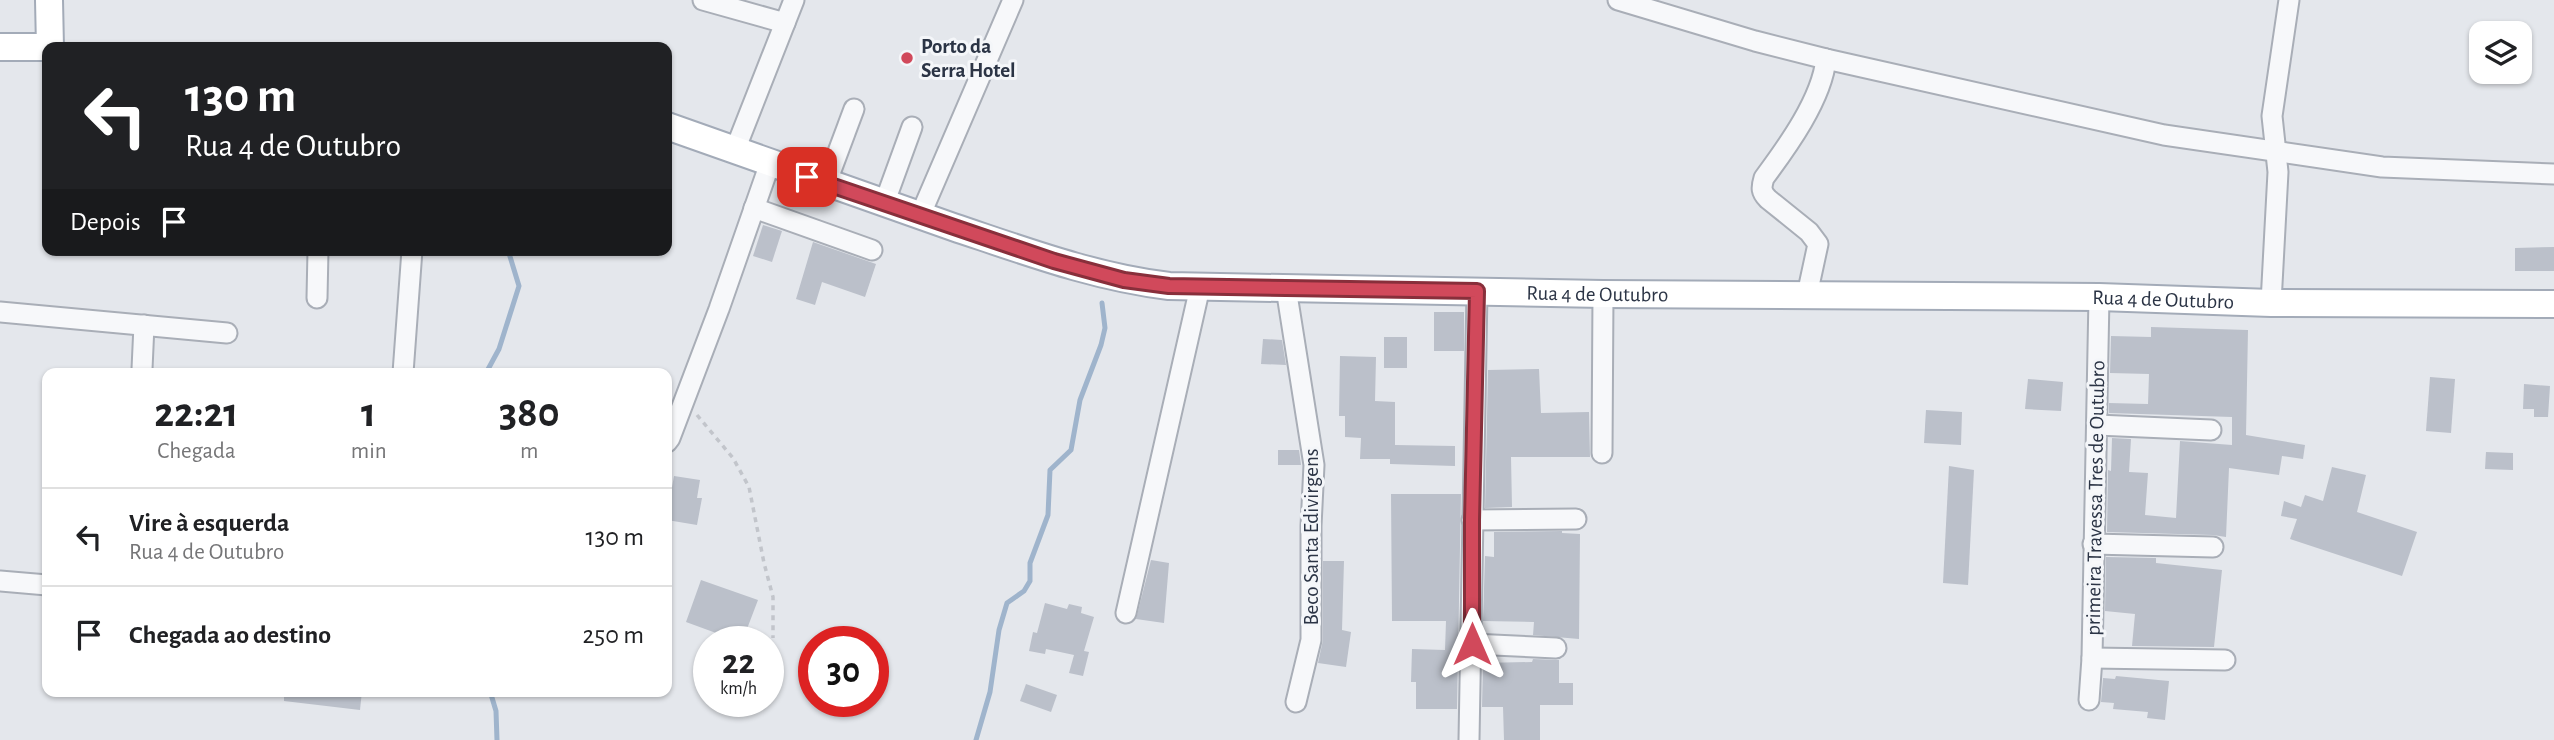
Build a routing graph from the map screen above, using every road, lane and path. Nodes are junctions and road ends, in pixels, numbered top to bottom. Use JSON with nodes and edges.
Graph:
{"nodes":[{"id":1,"x":49,"y":0,"type":"edge"},
{"id":2,"x":703,"y":0,"type":"edge"},
{"id":3,"x":794,"y":0,"type":"edge"},
{"id":4,"x":1013,"y":0,"type":"edge"},
{"id":5,"x":1618,"y":0,"type":"edge"},
{"id":6,"x":2289,"y":0,"type":"edge"},
{"id":7,"x":785,"y":23,"type":"junction"},
{"id":8,"x":49,"y":42,"type":"edge"},
{"id":9,"x":0,"y":47,"type":"edge"},
{"id":10,"x":42,"y":47,"type":"edge"},
{"id":11,"x":1826,"y":59,"type":"junction"},
{"id":12,"x":854,"y":109,"type":"dead end"},
{"id":13,"x":912,"y":127,"type":"dead end"},
{"id":14,"x":672,"y":128,"type":"edge"},
{"id":15,"x":735,"y":150,"type":"junction"},
{"id":16,"x":2275,"y":153,"type":"junction"},
{"id":17,"x":770,"y":163,"type":"junction"},
{"id":18,"x":2554,"y":174,"type":"edge"},
{"id":19,"x":826,"y":184,"type":"junction"},
{"id":20,"x":884,"y":204,"type":"junction"},
{"id":21,"x":754,"y":208,"type":"junction"},
{"id":22,"x":920,"y":216,"type":"junction"},
{"id":23,"x":873,"y":250,"type":"dead end"},
{"id":24,"x":318,"y":256,"type":"edge"},
{"id":25,"x":412,"y":256,"type":"edge"},
{"id":26,"x":1200,"y":287,"type":"junction"},
{"id":27,"x":1286,"y":288,"type":"junction"},
{"id":28,"x":1477,"y":291,"type":"junction"},
{"id":29,"x":1603,"y":294,"type":"junction"},
{"id":30,"x":1807,"y":295,"type":"junction"},
{"id":31,"x":2099,"y":297,"type":"junction"},
{"id":32,"x":317,"y":298,"type":"dead end"},
{"id":33,"x":2271,"y":303,"type":"junction"},
{"id":34,"x":2554,"y":304,"type":"edge"},
{"id":35,"x":0,"y":312,"type":"edge"},
{"id":36,"x":144,"y":325,"type":"junction"},
{"id":37,"x":227,"y":332,"type":"dead end"},
{"id":38,"x":142,"y":368,"type":"edge"},
{"id":39,"x":403,"y":368,"type":"edge"},
{"id":40,"x":684,"y":400,"type":"junction"},
{"id":41,"x":2097,"y":425,"type":"junction"},
{"id":42,"x":672,"y":430,"type":"edge"},
{"id":43,"x":2211,"y":430,"type":"dead end"},
{"id":44,"x":1602,"y":453,"type":"dead end"},
{"id":45,"x":1576,"y":519,"type":"dead end"},
{"id":46,"x":1472,"y":520,"type":"junction"},
{"id":47,"x":2093,"y":544,"type":"junction"},
{"id":48,"x":2213,"y":547,"type":"dead end"},
{"id":49,"x":0,"y":581,"type":"edge"},
{"id":50,"x":42,"y":585,"type":"edge"},
{"id":51,"x":1126,"y":613,"type":"dead end"},
{"id":52,"x":773,"y":626,"type":"edge"},
{"id":53,"x":1472,"y":644,"type":"junction"},
{"id":54,"x":1556,"y":648,"type":"dead end"},
{"id":55,"x":2092,"y":657,"type":"junction"},
{"id":56,"x":2225,"y":660,"type":"dead end"},
{"id":57,"x":2089,"y":700,"type":"dead end"},
{"id":58,"x":1296,"y":702,"type":"dead end"},
{"id":59,"x":1469,"y":740,"type":"edge"}],
"edges":[{"from":1,"to":8,"type":"main road"},
{"from":2,"to":7,"type":"street"},
{"from":3,"to":7,"type":"street"},
{"from":4,"to":22,"type":"street"},
{"from":5,"to":11,"type":"street"},
{"from":6,"to":16,"type":"street"},
{"from":7,"to":15,"type":"street"},
{"from":9,"to":10,"type":"main road"},
{"from":11,"to":16,"type":"street"},
{"from":11,"to":30,"type":"street"},
{"from":12,"to":19,"type":"street"},
{"from":13,"to":20,"type":"street"},
{"from":14,"to":15,"type":"main road","name":"Rua 4 de Outubro"},
{"from":15,"to":17,"type":"main road","name":"Rua 4 de Outubro"},
{"from":16,"to":18,"type":"street"},
{"from":16,"to":33,"type":"street"},
{"from":17,"to":19,"type":"main road","name":"Rua 4 de Outubro"},
{"from":17,"to":21,"type":"street"},
{"from":19,"to":20,"type":"main road","name":"Rua 4 de Outubro"},
{"from":20,"to":22,"type":"main road","name":"Rua 4 de Outubro"},
{"from":21,"to":23,"type":"street"},
{"from":21,"to":40,"type":"street"},
{"from":22,"to":26,"type":"main road","name":"Rua 4 de Outubro"},
{"from":24,"to":32,"type":"street"},
{"from":25,"to":39,"type":"street"},
{"from":26,"to":27,"type":"main road","name":"Rua 4 de Outubro"},
{"from":26,"to":51,"type":"street"},
{"from":27,"to":28,"type":"main road","name":"Rua 4 de Outubro"},
{"from":27,"to":58,"type":"street","name":"Beco Santa Edivirgens"},
{"from":28,"to":29,"type":"main road","name":"Rua 4 de Outubro"},
{"from":28,"to":46,"type":"street"},
{"from":29,"to":30,"type":"main road","name":"Rua 4 de Outubro"},
{"from":29,"to":44,"type":"street"},
{"from":30,"to":31,"type":"main road","name":"Rua 4 de Outubro"},
{"from":31,"to":33,"type":"main road","name":"Rua 4 de Outubro"},
{"from":31,"to":41,"type":"street","name":"primeira Travessa Tres de Outubro"},
{"from":33,"to":34,"type":"main road","name":"Rua 4 de Outubro"},
{"from":35,"to":36,"type":"street"},
{"from":36,"to":37,"type":"street"},
{"from":36,"to":38,"type":"street"},
{"from":40,"to":42,"type":"street"},
{"from":40,"to":52,"type":"path"},
{"from":41,"to":43,"type":"street"},
{"from":41,"to":47,"type":"street","name":"primeira Travessa Tres de Outubro"},
{"from":45,"to":46,"type":"street"},
{"from":46,"to":53,"type":"street"},
{"from":47,"to":48,"type":"street"},
{"from":47,"to":55,"type":"street","name":"primeira Travessa Tres de Outubro"},
{"from":49,"to":50,"type":"street"},
{"from":53,"to":54,"type":"street"},
{"from":53,"to":59,"type":"street"},
{"from":55,"to":56,"type":"street"},
{"from":55,"to":57,"type":"street","name":"primeira Travessa Tres de Outubro"}]}
